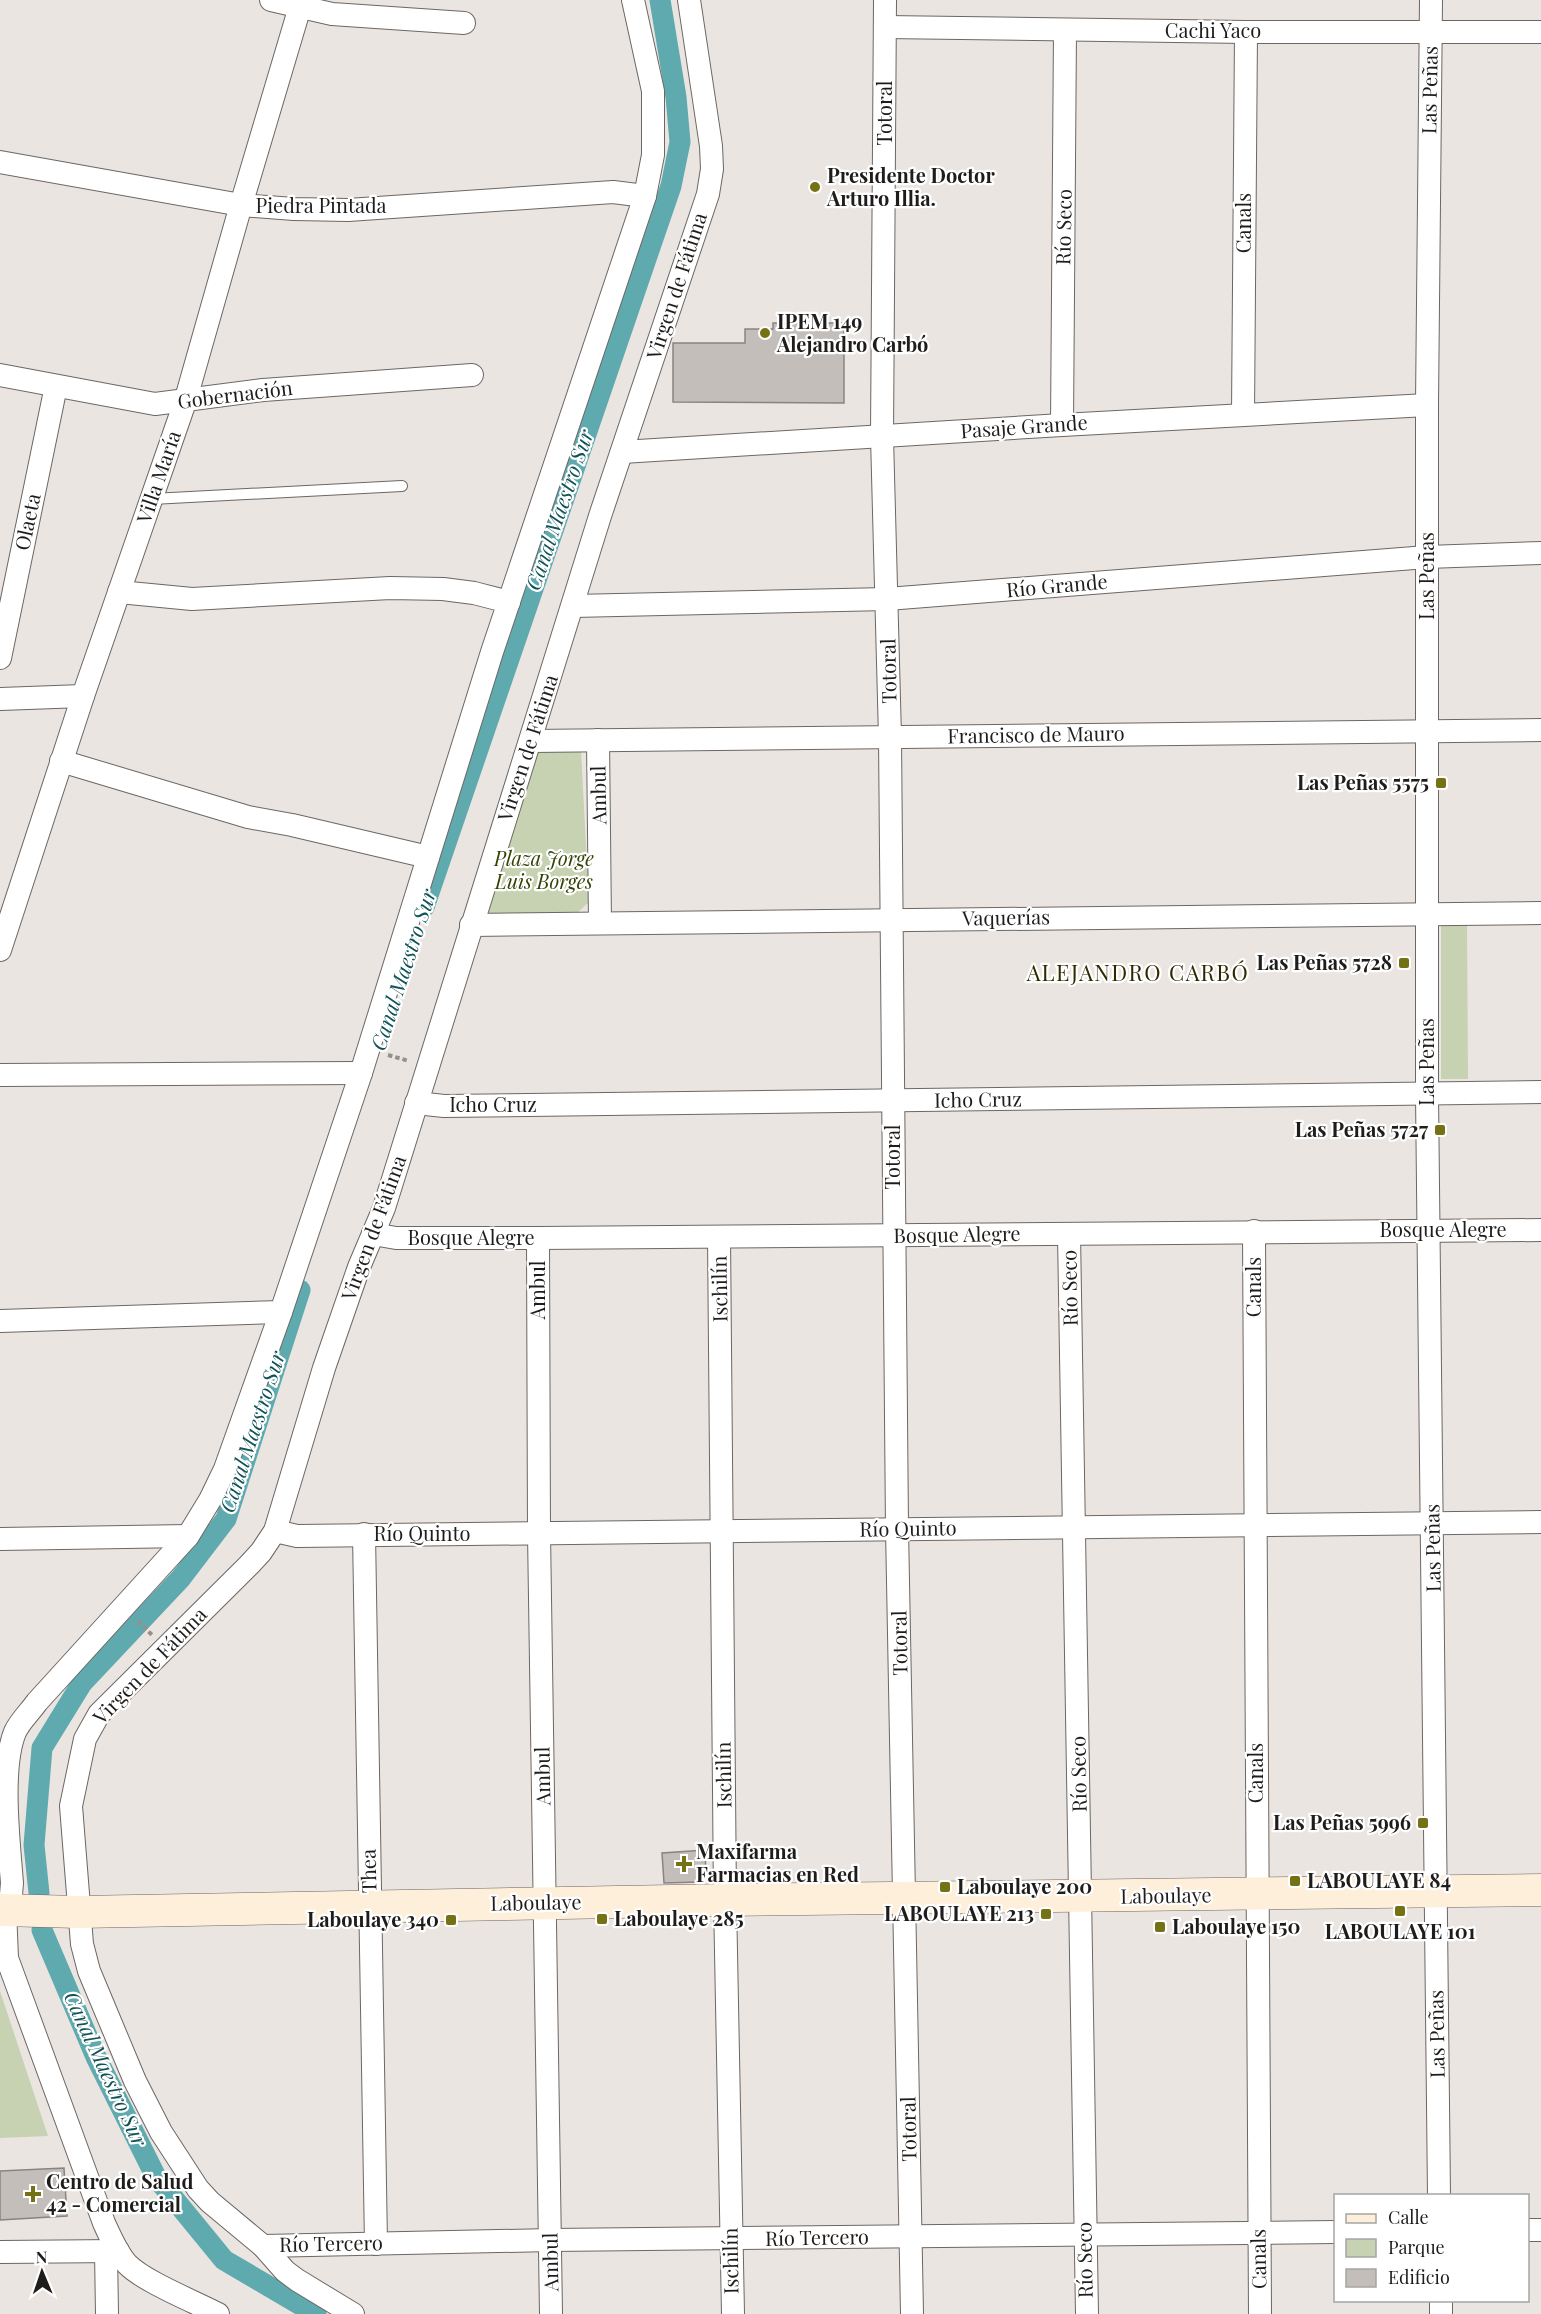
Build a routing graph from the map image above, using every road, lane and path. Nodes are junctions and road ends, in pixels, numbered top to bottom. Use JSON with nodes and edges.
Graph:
{"nodes":[{"id":1,"x":271,"y":0,"type":"edge"},
{"id":2,"x":633,"y":0,"type":"edge"},
{"id":3,"x":689,"y":0,"type":"edge"},
{"id":4,"x":885,"y":0,"type":"edge"},
{"id":5,"x":1431,"y":0,"type":"edge"},
{"id":6,"x":301,"y":3,"type":"edge"},
{"id":7,"x":464,"y":23,"type":"dead end"},
{"id":8,"x":885,"y":27,"type":"junction"},
{"id":9,"x":1065,"y":30,"type":"junction"},
{"id":10,"x":1245,"y":32,"type":"junction"},
{"id":11,"x":1431,"y":32,"type":"junction"},
{"id":12,"x":1541,"y":32,"type":"edge"},
{"id":13,"x":0,"y":162,"type":"edge"},
{"id":14,"x":645,"y":196,"type":"junction"},
{"id":15,"x":241,"y":205,"type":"junction"},
{"id":16,"x":0,"y":375,"type":"edge"},
{"id":17,"x":472,"y":375,"type":"dead end"},
{"id":18,"x":56,"y":386,"type":"junction"},
{"id":19,"x":185,"y":402,"type":"junction"},
{"id":20,"x":1427,"y":405,"type":"junction"},
{"id":21,"x":1243,"y":415,"type":"junction"},
{"id":22,"x":1062,"y":424,"type":"junction"},
{"id":23,"x":882,"y":437,"type":"junction"},
{"id":24,"x":622,"y":452,"type":"junction"},
{"id":25,"x":402,"y":486,"type":"dead end"},
{"id":26,"x":152,"y":499,"type":"junction"},
{"id":27,"x":1541,"y":553,"type":"edge"},
{"id":28,"x":1427,"y":557,"type":"junction"},
{"id":29,"x":119,"y":592,"type":"junction"},
{"id":30,"x":887,"y":599,"type":"junction"},
{"id":31,"x":509,"y":602,"type":"junction"},
{"id":32,"x":573,"y":606,"type":"junction"},
{"id":33,"x":0,"y":658,"type":"edge"},
{"id":34,"x":82,"y":696,"type":"junction"},
{"id":35,"x":0,"y":699,"type":"edge"},
{"id":36,"x":1541,"y":730,"type":"edge"},
{"id":37,"x":1427,"y":731,"type":"junction"},
{"id":38,"x":890,"y":736,"type":"junction"},
{"id":39,"x":598,"y":740,"type":"junction"},
{"id":40,"x":531,"y":741,"type":"junction"},
{"id":41,"x":61,"y":761,"type":"junction"},
{"id":42,"x":428,"y":856,"type":"junction"},
{"id":43,"x":1541,"y":913,"type":"edge"},
{"id":44,"x":1427,"y":914,"type":"junction"},
{"id":45,"x":892,"y":919,"type":"junction"},
{"id":46,"x":600,"y":923,"type":"junction"},
{"id":47,"x":471,"y":925,"type":"junction"},
{"id":48,"x":0,"y":950,"type":"edge"},
{"id":49,"x":368,"y":1050,"type":"junction"},
{"id":50,"x":427,"y":1067,"type":"junction"},
{"id":51,"x":361,"y":1072,"type":"junction"},
{"id":52,"x":0,"y":1075,"type":"edge"},
{"id":53,"x":1541,"y":1092,"type":"edge"},
{"id":54,"x":1427,"y":1094,"type":"junction"},
{"id":55,"x":893,"y":1101,"type":"junction"},
{"id":56,"x":416,"y":1102,"type":"junction"},
{"id":57,"x":1429,"y":1230,"type":"junction"},
{"id":58,"x":1541,"y":1230,"type":"edge"},
{"id":59,"x":1254,"y":1231,"type":"junction"},
{"id":60,"x":373,"y":1234,"type":"junction"},
{"id":61,"x":1070,"y":1234,"type":"junction"},
{"id":62,"x":894,"y":1236,"type":"junction"},
{"id":63,"x":719,"y":1237,"type":"junction"},
{"id":64,"x":538,"y":1238,"type":"junction"},
{"id":65,"x":281,"y":1312,"type":"junction"},
{"id":66,"x":0,"y":1321,"type":"edge"},
{"id":67,"x":1541,"y":1522,"type":"edge"},
{"id":68,"x":1432,"y":1523,"type":"junction"},
{"id":69,"x":1254,"y":1525,"type":"junction"},
{"id":70,"x":1075,"y":1527,"type":"junction"},
{"id":71,"x":897,"y":1529,"type":"junction"},
{"id":72,"x":722,"y":1531,"type":"junction"},
{"id":73,"x":275,"y":1532,"type":"junction"},
{"id":74,"x":539,"y":1533,"type":"junction"},
{"id":75,"x":364,"y":1534,"type":"junction"},
{"id":76,"x":188,"y":1536,"type":"junction"},
{"id":77,"x":0,"y":1539,"type":"edge"},
{"id":78,"x":125,"y":1607,"type":"junction"},
{"id":79,"x":164,"y":1648,"type":"junction"},
{"id":80,"x":1541,"y":1890,"type":"edge"},
{"id":81,"x":1436,"y":1891,"type":"junction"},
{"id":82,"x":1257,"y":1895,"type":"junction"},
{"id":83,"x":1080,"y":1897,"type":"junction"},
{"id":84,"x":905,"y":1898,"type":"junction"},
{"id":85,"x":725,"y":1900,"type":"junction"},
{"id":86,"x":545,"y":1903,"type":"junction"},
{"id":87,"x":369,"y":1906,"type":"junction"},
{"id":88,"x":3,"y":1910,"type":"edge"},
{"id":89,"x":79,"y":1912,"type":"junction"},
{"id":90,"x":1439,"y":2194,"type":"edge"},
{"id":91,"x":1334,"y":2232,"type":"edge"},
{"id":92,"x":1259,"y":2233,"type":"junction"},
{"id":93,"x":1085,"y":2235,"type":"junction"},
{"id":94,"x":910,"y":2237,"type":"junction"},
{"id":95,"x":731,"y":2239,"type":"junction"},
{"id":96,"x":550,"y":2240,"type":"junction"},
{"id":97,"x":376,"y":2244,"type":"junction"},
{"id":98,"x":263,"y":2246,"type":"junction"},
{"id":99,"x":112,"y":2251,"type":"junction"},
{"id":100,"x":0,"y":2252,"type":"edge"},
{"id":101,"x":107,"y":2314,"type":"edge"},
{"id":102,"x":218,"y":2314,"type":"edge"},
{"id":103,"x":353,"y":2314,"type":"edge"},
{"id":104,"x":551,"y":2314,"type":"edge"},
{"id":105,"x":733,"y":2314,"type":"edge"},
{"id":106,"x":912,"y":2314,"type":"edge"},
{"id":107,"x":1087,"y":2314,"type":"edge"},
{"id":108,"x":1260,"y":2314,"type":"edge"}],
"edges":[{"from":1,"to":6,"type":"street"},
{"from":2,"to":14,"type":"street"},
{"from":3,"to":24,"type":"street","name":"Virgen de Fátima"},
{"from":4,"to":8,"type":"street","name":"Totoral"},
{"from":5,"to":11,"type":"street","name":"Las Peñas"},
{"from":6,"to":7,"type":"street"},
{"from":6,"to":15,"type":"street","name":"Villa María"},
{"from":8,"to":9,"type":"street","name":"Cachi Yaco"},
{"from":8,"to":23,"type":"street","name":"Totoral"},
{"from":9,"to":10,"type":"street","name":"Cachi Yaco"},
{"from":9,"to":22,"type":"street","name":"Río Seco"},
{"from":10,"to":11,"type":"street","name":"Cachi Yaco"},
{"from":10,"to":21,"type":"street","name":"Canals"},
{"from":11,"to":12,"type":"street","name":"Cachi Yaco"},
{"from":11,"to":20,"type":"street","name":"Las Peñas"},
{"from":13,"to":15,"type":"street","name":"Piedra Pintada"},
{"from":14,"to":15,"type":"street","name":"Piedra Pintada"},
{"from":14,"to":31,"type":"street"},
{"from":15,"to":19,"type":"street","name":"Villa María"},
{"from":16,"to":18,"type":"street","name":"Gobernación"},
{"from":17,"to":19,"type":"street","name":"Gobernación"},
{"from":18,"to":19,"type":"street","name":"Gobernación"},
{"from":18,"to":33,"type":"street","name":"Olaeta"},
{"from":19,"to":26,"type":"street","name":"Villa María"},
{"from":20,"to":21,"type":"street","name":"Pasaje Grande"},
{"from":20,"to":28,"type":"street","name":"Las Peñas"},
{"from":21,"to":22,"type":"street","name":"Pasaje Grande"},
{"from":22,"to":23,"type":"street","name":"Pasaje Grande"},
{"from":23,"to":24,"type":"street","name":"Pasaje Grande"},
{"from":23,"to":30,"type":"street","name":"Totoral"},
{"from":24,"to":32,"type":"street","name":"Virgen de Fátima"},
{"from":25,"to":26,"type":"lane"},
{"from":26,"to":29,"type":"street","name":"Villa María"},
{"from":27,"to":28,"type":"street","name":"Río Grande"},
{"from":28,"to":30,"type":"street","name":"Río Grande"},
{"from":28,"to":37,"type":"street","name":"Las Peñas"},
{"from":29,"to":31,"type":"street"},
{"from":29,"to":34,"type":"street","name":"Villa María"},
{"from":30,"to":32,"type":"street","name":"Río Grande"},
{"from":30,"to":38,"type":"street","name":"Totoral"},
{"from":31,"to":42,"type":"street"},
{"from":32,"to":40,"type":"street","name":"Virgen de Fátima"},
{"from":34,"to":35,"type":"street"},
{"from":34,"to":41,"type":"street","name":"Villa María"},
{"from":36,"to":37,"type":"street","name":"Francisco de Mauro"},
{"from":37,"to":38,"type":"street","name":"Francisco de Mauro"},
{"from":37,"to":44,"type":"street","name":"Las Peñas"},
{"from":38,"to":39,"type":"street","name":"Francisco de Mauro"},
{"from":38,"to":45,"type":"street","name":"Totoral"},
{"from":39,"to":40,"type":"street","name":"Francisco de Mauro"},
{"from":39,"to":46,"type":"street","name":"Ambul"},
{"from":40,"to":47,"type":"street","name":"Virgen de Fátima"},
{"from":41,"to":42,"type":"street"},
{"from":41,"to":48,"type":"street","name":"Villa María"},
{"from":42,"to":49,"type":"street"},
{"from":43,"to":44,"type":"street","name":"Vaquerías"},
{"from":44,"to":45,"type":"street","name":"Vaquerías"},
{"from":44,"to":54,"type":"street","name":"Las Peñas"},
{"from":45,"to":46,"type":"street","name":"Vaquerías"},
{"from":45,"to":55,"type":"street","name":"Totoral"},
{"from":46,"to":47,"type":"street","name":"Vaquerías"},
{"from":47,"to":50,"type":"street","name":"Virgen de Fátima"},
{"from":49,"to":50,"type":"path"},
{"from":49,"to":51,"type":"street"},
{"from":50,"to":56,"type":"street","name":"Virgen de Fátima"},
{"from":51,"to":52,"type":"street"},
{"from":51,"to":65,"type":"street"},
{"from":53,"to":54,"type":"street","name":"Icho Cruz"},
{"from":54,"to":55,"type":"street","name":"Icho Cruz"},
{"from":54,"to":57,"type":"street","name":"Las Peñas"},
{"from":55,"to":56,"type":"street","name":"Icho Cruz"},
{"from":55,"to":62,"type":"street","name":"Totoral"},
{"from":56,"to":60,"type":"street","name":"Virgen de Fátima"},
{"from":57,"to":58,"type":"street","name":"Bosque Alegre"},
{"from":57,"to":59,"type":"street","name":"Bosque Alegre"},
{"from":57,"to":68,"type":"street","name":"Las Peñas"},
{"from":59,"to":61,"type":"street","name":"Bosque Alegre"},
{"from":59,"to":69,"type":"street","name":"Canals"},
{"from":60,"to":64,"type":"street","name":"Bosque Alegre"},
{"from":60,"to":73,"type":"street","name":"Virgen de Fátima"},
{"from":61,"to":62,"type":"street","name":"Bosque Alegre"},
{"from":61,"to":70,"type":"street","name":"Río Seco"},
{"from":62,"to":63,"type":"street","name":"Bosque Alegre"},
{"from":62,"to":71,"type":"street","name":"Totoral"},
{"from":63,"to":64,"type":"street","name":"Bosque Alegre"},
{"from":63,"to":72,"type":"street","name":"Ischilín"},
{"from":64,"to":74,"type":"street","name":"Ambul"},
{"from":65,"to":66,"type":"street"},
{"from":65,"to":76,"type":"street"},
{"from":67,"to":68,"type":"street","name":"Río Quinto"},
{"from":68,"to":69,"type":"street","name":"Río Quinto"},
{"from":68,"to":81,"type":"street","name":"Las Peñas"},
{"from":69,"to":70,"type":"street","name":"Río Quinto"},
{"from":69,"to":82,"type":"street","name":"Canals"},
{"from":70,"to":71,"type":"street","name":"Río Quinto"},
{"from":70,"to":83,"type":"street","name":"Río Seco"},
{"from":71,"to":72,"type":"street","name":"Río Quinto"},
{"from":71,"to":84,"type":"street","name":"Totoral"},
{"from":72,"to":74,"type":"street","name":"Río Quinto"},
{"from":72,"to":85,"type":"street","name":"Ischilín"},
{"from":73,"to":75,"type":"street","name":"Río Quinto"},
{"from":73,"to":79,"type":"street","name":"Virgen de Fátima"},
{"from":74,"to":75,"type":"street","name":"Río Quinto"},
{"from":74,"to":86,"type":"street","name":"Ambul"},
{"from":75,"to":87,"type":"street","name":"Thea"},
{"from":76,"to":77,"type":"street"},
{"from":76,"to":78,"type":"street"},
{"from":78,"to":79,"type":"path"},
{"from":78,"to":88,"type":"street"},
{"from":79,"to":89,"type":"street","name":"Virgen de Fátima"},
{"from":80,"to":81,"type":"main road","name":"Laboulaye"},
{"from":81,"to":82,"type":"main road","name":"Laboulaye"},
{"from":81,"to":90,"type":"street","name":"Las Peñas"},
{"from":82,"to":83,"type":"main road","name":"Laboulaye"},
{"from":82,"to":92,"type":"street","name":"Canals"},
{"from":83,"to":84,"type":"main road","name":"Laboulaye"},
{"from":83,"to":93,"type":"street","name":"Río Seco"},
{"from":84,"to":85,"type":"main road","name":"Laboulaye"},
{"from":84,"to":94,"type":"street","name":"Totoral"},
{"from":85,"to":86,"type":"main road","name":"Laboulaye"},
{"from":85,"to":95,"type":"street","name":"Ischilín"},
{"from":86,"to":87,"type":"main road","name":"Laboulaye"},
{"from":86,"to":96,"type":"street","name":"Ambul"},
{"from":87,"to":89,"type":"main road","name":"Laboulaye"},
{"from":87,"to":97,"type":"street","name":"Thea"},
{"from":88,"to":89,"type":"main road","name":"Laboulaye"},
{"from":88,"to":99,"type":"street"},
{"from":89,"to":98,"type":"street","name":"Virgen de Fátima"},
{"from":91,"to":92,"type":"street","name":"Río Tercero"},
{"from":92,"to":93,"type":"street","name":"Río Tercero"},
{"from":92,"to":108,"type":"street","name":"Canals"},
{"from":93,"to":94,"type":"street","name":"Río Tercero"},
{"from":93,"to":107,"type":"street","name":"Río Seco"},
{"from":94,"to":95,"type":"street","name":"Río Tercero"},
{"from":94,"to":106,"type":"street","name":"Totoral"},
{"from":95,"to":96,"type":"street","name":"Río Tercero"},
{"from":95,"to":105,"type":"street","name":"Ischilín"},
{"from":96,"to":97,"type":"street","name":"Río Tercero"},
{"from":96,"to":104,"type":"street","name":"Ambul"},
{"from":97,"to":98,"type":"street","name":"Río Tercero"},
{"from":98,"to":103,"type":"street","name":"Virgen de Fátima"},
{"from":99,"to":100,"type":"street"},
{"from":99,"to":101,"type":"street"},
{"from":99,"to":102,"type":"street"}]}
